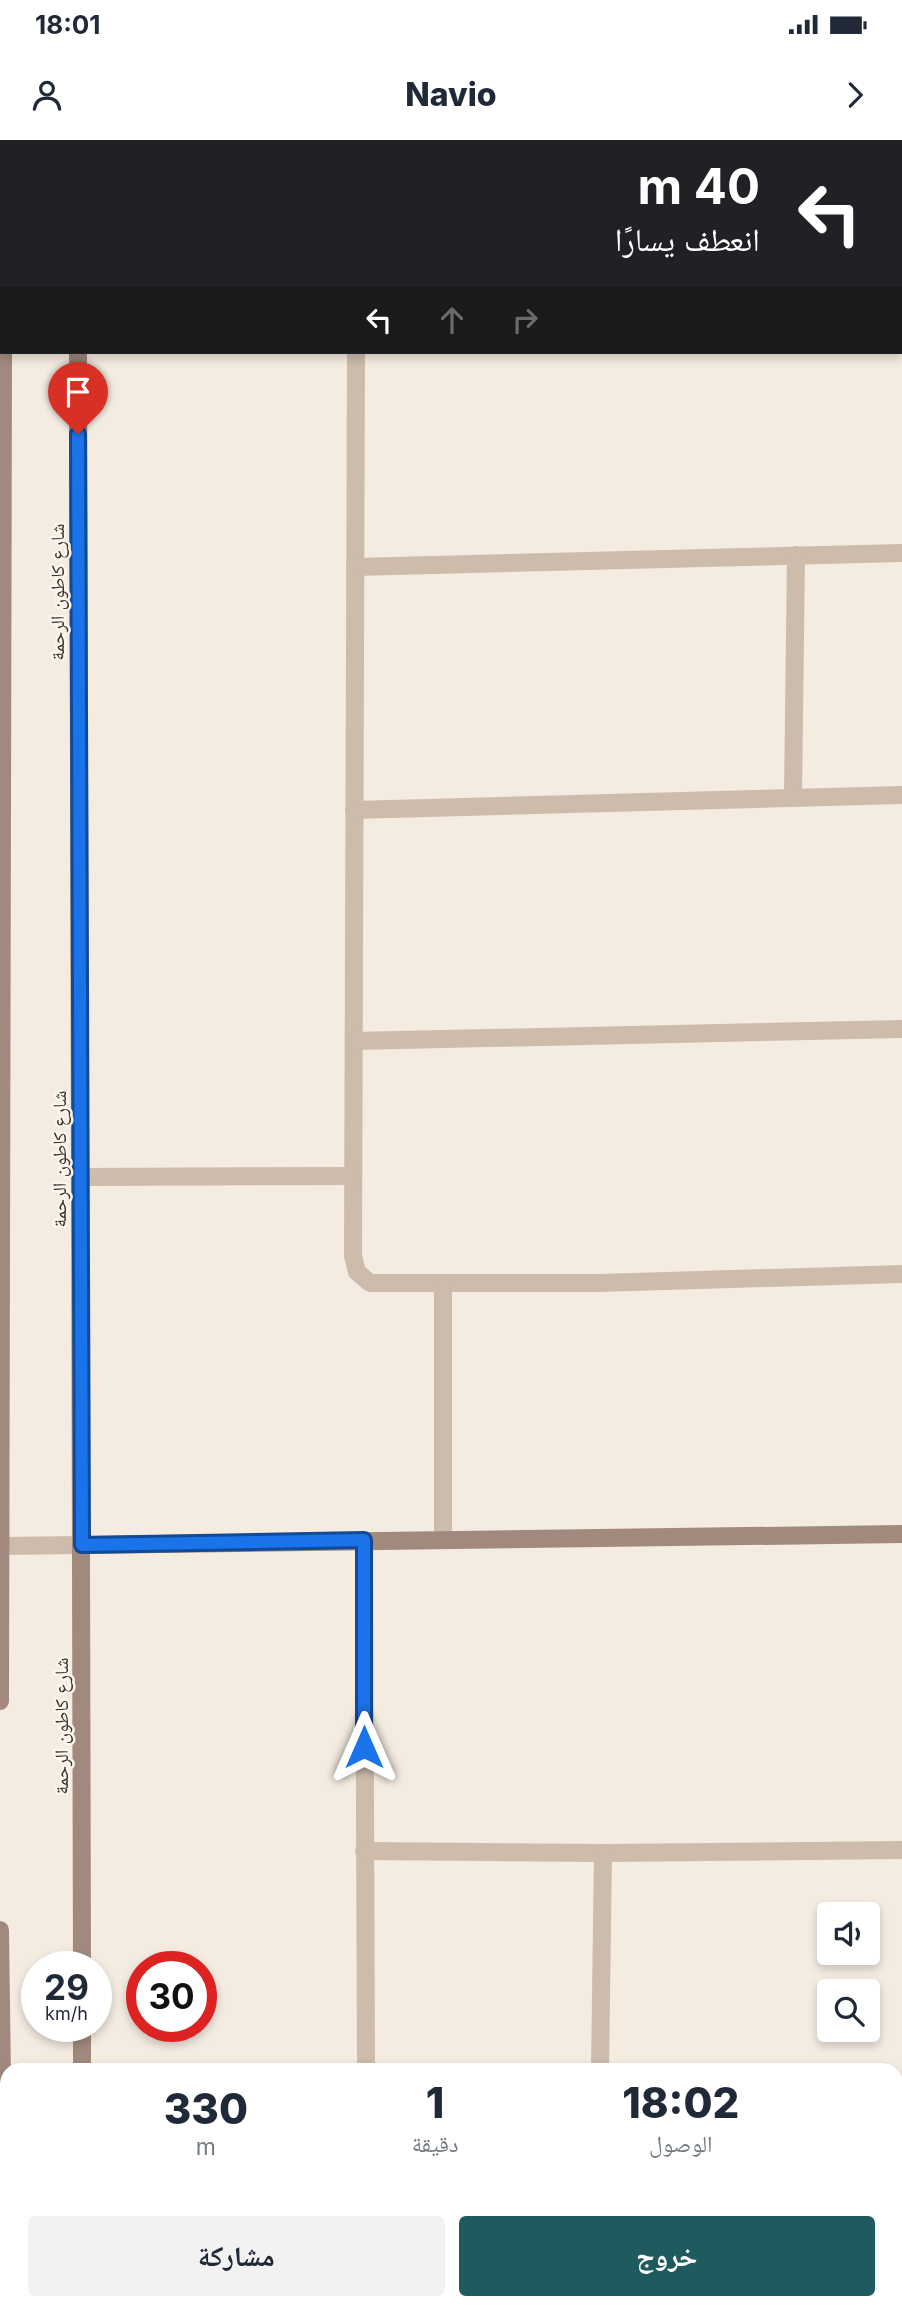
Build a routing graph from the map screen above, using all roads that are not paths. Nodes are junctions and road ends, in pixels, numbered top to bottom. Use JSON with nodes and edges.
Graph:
{"nodes":[{"id":1,"x":3,"y":354,"type":"edge"},
{"id":2,"x":78,"y":354,"type":"edge"},
{"id":3,"x":356,"y":354,"type":"edge"},
{"id":4,"x":1,"y":537,"type":"edge"},
{"id":5,"x":902,"y":553,"type":"edge"},
{"id":6,"x":796,"y":555,"type":"junction"},
{"id":7,"x":355,"y":567,"type":"junction"},
{"id":8,"x":902,"y":794,"type":"edge"},
{"id":9,"x":793,"y":798,"type":"junction"},
{"id":10,"x":355,"y":810,"type":"junction"},
{"id":11,"x":902,"y":1029,"type":"edge"},
{"id":12,"x":354,"y":1041,"type":"junction"},
{"id":13,"x":80,"y":1177,"type":"junction"},
{"id":14,"x":353,"y":1177,"type":"junction"},
{"id":15,"x":1,"y":1255,"type":"edge"},
{"id":16,"x":902,"y":1274,"type":"edge"},
{"id":17,"x":443,"y":1283,"type":"junction"},
{"id":18,"x":902,"y":1534,"type":"edge"},
{"id":19,"x":443,"y":1539,"type":"junction"},
{"id":20,"x":364,"y":1540,"type":"junction"},
{"id":21,"x":82,"y":1545,"type":"junction"},
{"id":22,"x":0,"y":1546,"type":"edge"},
{"id":23,"x":0,"y":1577,"type":"edge"},
{"id":24,"x":0,"y":1701,"type":"edge"},
{"id":25,"x":902,"y":1850,"type":"edge"},
{"id":26,"x":364,"y":1851,"type":"junction"},
{"id":27,"x":603,"y":1853,"type":"junction"},
{"id":28,"x":0,"y":1930,"type":"edge"},
{"id":29,"x":82,"y":1951,"type":"edge"},
{"id":30,"x":82,"y":2042,"type":"edge"},
{"id":31,"x":2,"y":2063,"type":"edge"},
{"id":32,"x":82,"y":2063,"type":"edge"},
{"id":33,"x":366,"y":2063,"type":"edge"},
{"id":34,"x":600,"y":2063,"type":"edge"}],
"edges":[{"from":1,"to":4,"type":"street"},
{"from":2,"to":13,"type":"street","name":"شارع كاطون الرحمة"},
{"from":3,"to":7,"type":"street"},
{"from":4,"to":15,"type":"street"},
{"from":5,"to":6,"type":"street"},
{"from":6,"to":7,"type":"street"},
{"from":6,"to":9,"type":"street"},
{"from":7,"to":10,"type":"street"},
{"from":8,"to":9,"type":"street"},
{"from":9,"to":10,"type":"street"},
{"from":10,"to":12,"type":"street"},
{"from":11,"to":12,"type":"street"},
{"from":12,"to":14,"type":"street"},
{"from":13,"to":14,"type":"street"},
{"from":13,"to":21,"type":"street","name":"شارع كاطون الرحمة"},
{"from":14,"to":17,"type":"street"},
{"from":15,"to":22,"type":"street"},
{"from":16,"to":17,"type":"street"},
{"from":17,"to":19,"type":"street"},
{"from":18,"to":19,"type":"street"},
{"from":19,"to":20,"type":"street"},
{"from":20,"to":21,"type":"street"},
{"from":20,"to":26,"type":"street"},
{"from":21,"to":22,"type":"street"},
{"from":21,"to":29,"type":"street","name":"شارع كاطون الرحمة"},
{"from":22,"to":23,"type":"street"},
{"from":23,"to":24,"type":"street"},
{"from":25,"to":27,"type":"street"},
{"from":26,"to":27,"type":"street"},
{"from":26,"to":33,"type":"street"},
{"from":27,"to":34,"type":"street"},
{"from":28,"to":31,"type":"street"},
{"from":30,"to":32,"type":"street"}]}
